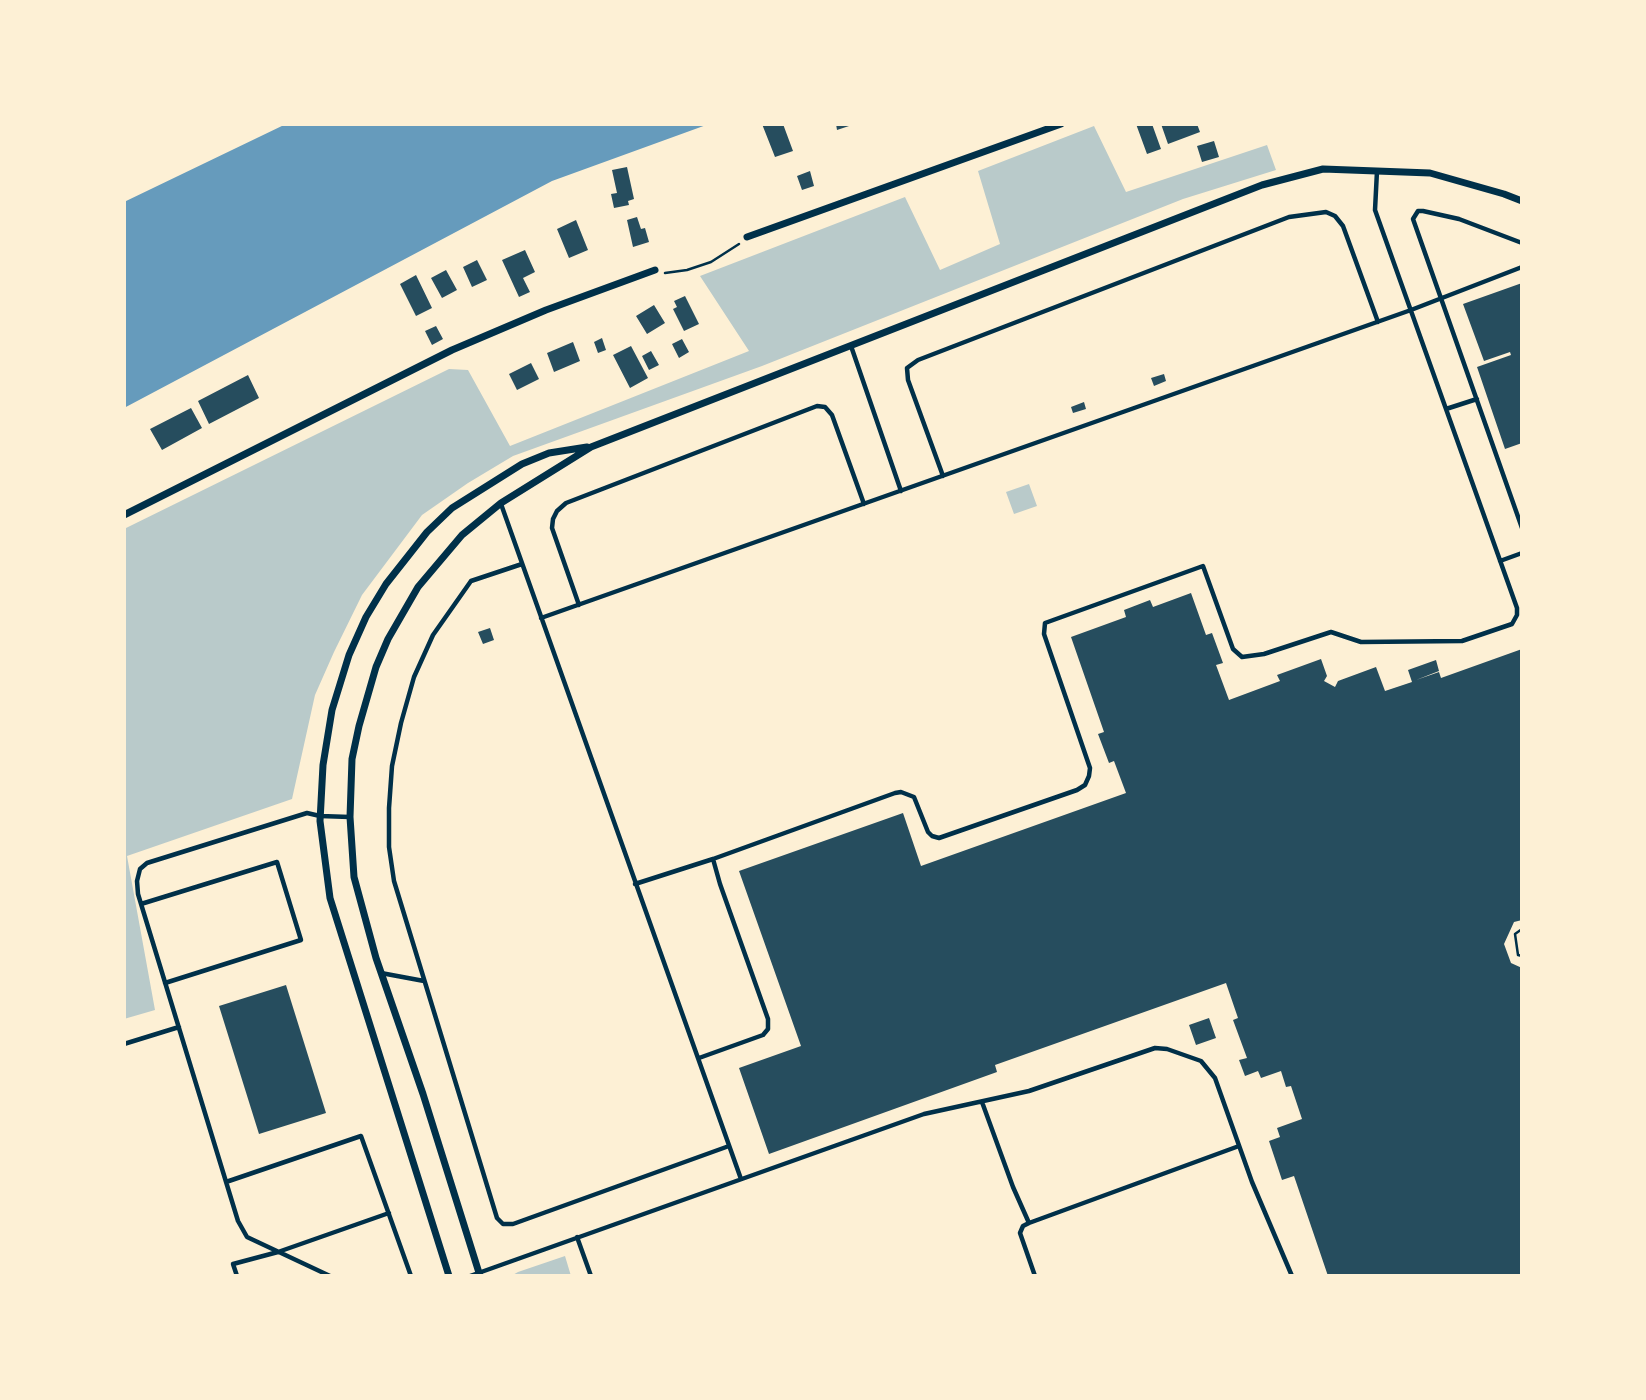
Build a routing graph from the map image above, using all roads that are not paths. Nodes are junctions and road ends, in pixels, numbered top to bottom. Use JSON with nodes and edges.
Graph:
{"nodes":[{"id":1,"x":1061,"y":124,"type":"edge"},
{"id":2,"x":1377,"y":170,"type":"junction"},
{"id":3,"x":1522,"y":201,"type":"edge"},
{"id":4,"x":747,"y":237,"type":"road end"},
{"id":5,"x":1522,"y":243,"type":"edge"},
{"id":6,"x":1522,"y":267,"type":"edge"},
{"id":7,"x":655,"y":270,"type":"road end"},
{"id":8,"x":1440,"y":299,"type":"junction"},
{"id":9,"x":1411,"y":310,"type":"junction"},
{"id":10,"x":1378,"y":322,"type":"junction"},
{"id":11,"x":851,"y":345,"type":"junction"},
{"id":12,"x":1477,"y":399,"type":"junction"},
{"id":13,"x":1446,"y":409,"type":"junction"},
{"id":14,"x":591,"y":446,"type":"junction"},
{"id":15,"x":943,"y":476,"type":"junction"},
{"id":16,"x":901,"y":491,"type":"junction"},
{"id":17,"x":500,"y":503,"type":"junction"},
{"id":18,"x":864,"y":504,"type":"junction"},
{"id":19,"x":124,"y":515,"type":"edge"},
{"id":20,"x":1522,"y":528,"type":"edge"},
{"id":21,"x":1522,"y":553,"type":"edge"},
{"id":22,"x":1500,"y":561,"type":"junction"},
{"id":23,"x":522,"y":564,"type":"junction"},
{"id":24,"x":579,"y":605,"type":"junction"},
{"id":25,"x":541,"y":618,"type":"junction"},
{"id":26,"x":320,"y":816,"type":"junction"},
{"id":27,"x":350,"y":817,"type":"junction"},
{"id":28,"x":713,"y":859,"type":"junction"},
{"id":29,"x":635,"y":884,"type":"junction"},
{"id":30,"x":141,"y":905,"type":"junction"},
{"id":31,"x":381,"y":973,"type":"junction"},
{"id":32,"x":424,"y":981,"type":"junction"},
{"id":33,"x":165,"y":983,"type":"junction"},
{"id":34,"x":179,"y":1027,"type":"junction"},
{"id":35,"x":124,"y":1044,"type":"edge"},
{"id":36,"x":699,"y":1058,"type":"junction"},
{"id":37,"x":982,"y":1102,"type":"junction"},
{"id":38,"x":729,"y":1146,"type":"junction"},
{"id":39,"x":1239,"y":1146,"type":"junction"},
{"id":40,"x":741,"y":1179,"type":"junction"},
{"id":41,"x":226,"y":1182,"type":"junction"},
{"id":42,"x":389,"y":1213,"type":"junction"},
{"id":43,"x":1028,"y":1223,"type":"junction"},
{"id":44,"x":577,"y":1237,"type":"junction"},
{"id":45,"x":278,"y":1252,"type":"junction"},
{"id":46,"x":479,"y":1274,"type":"edge"},
{"id":47,"x":237,"y":1276,"type":"edge"},
{"id":48,"x":330,"y":1276,"type":"edge"},
{"id":49,"x":411,"y":1276,"type":"edge"},
{"id":50,"x":449,"y":1276,"type":"edge"},
{"id":51,"x":470,"y":1276,"type":"edge"},
{"id":52,"x":592,"y":1276,"type":"edge"},
{"id":53,"x":1035,"y":1276,"type":"edge"},
{"id":54,"x":1292,"y":1276,"type":"edge"}],
"edges":[{"from":1,"to":4,"type":"street"},
{"from":2,"to":3,"type":"street"},
{"from":2,"to":9,"type":"lane"},
{"from":2,"to":11,"type":"street"},
{"from":5,"to":8,"type":"lane"},
{"from":6,"to":8,"type":"lane"},
{"from":7,"to":19,"type":"street"},
{"from":8,"to":9,"type":"lane"},
{"from":8,"to":12,"type":"lane"},
{"from":9,"to":10,"type":"lane"},
{"from":9,"to":13,"type":"lane"},
{"from":10,"to":15,"type":"lane"},
{"from":10,"to":15,"type":"lane"},
{"from":11,"to":14,"type":"street"},
{"from":11,"to":16,"type":"lane"},
{"from":12,"to":13,"type":"lane"},
{"from":12,"to":20,"type":"lane"},
{"from":13,"to":22,"type":"lane"},
{"from":14,"to":17,"type":"street"},
{"from":14,"to":26,"type":"street"},
{"from":15,"to":16,"type":"lane"},
{"from":16,"to":18,"type":"lane"},
{"from":17,"to":23,"type":"lane"},
{"from":17,"to":27,"type":"street"},
{"from":18,"to":24,"type":"lane"},
{"from":18,"to":24,"type":"lane"},
{"from":21,"to":22,"type":"lane"},
{"from":22,"to":28,"type":"lane"},
{"from":23,"to":25,"type":"lane"},
{"from":23,"to":32,"type":"lane"},
{"from":24,"to":25,"type":"lane"},
{"from":25,"to":29,"type":"lane"},
{"from":26,"to":27,"type":"lane"},
{"from":26,"to":30,"type":"lane"},
{"from":26,"to":50,"type":"street"},
{"from":27,"to":31,"type":"street"},
{"from":28,"to":29,"type":"lane"},
{"from":28,"to":36,"type":"lane"},
{"from":29,"to":36,"type":"lane"},
{"from":30,"to":33,"type":"lane"},
{"from":30,"to":33,"type":"lane"},
{"from":31,"to":32,"type":"lane"},
{"from":31,"to":46,"type":"street"},
{"from":32,"to":38,"type":"lane"},
{"from":33,"to":34,"type":"lane"},
{"from":34,"to":35,"type":"lane"},
{"from":34,"to":41,"type":"lane"},
{"from":36,"to":38,"type":"lane"},
{"from":37,"to":39,"type":"lane"},
{"from":37,"to":40,"type":"lane"},
{"from":37,"to":43,"type":"lane"},
{"from":38,"to":40,"type":"lane"},
{"from":39,"to":43,"type":"lane"},
{"from":39,"to":54,"type":"lane"},
{"from":40,"to":44,"type":"lane"},
{"from":41,"to":42,"type":"lane"},
{"from":41,"to":45,"type":"lane"},
{"from":42,"to":45,"type":"lane"},
{"from":42,"to":49,"type":"lane"},
{"from":43,"to":53,"type":"lane"},
{"from":44,"to":46,"type":"lane"},
{"from":44,"to":52,"type":"lane"},
{"from":45,"to":47,"type":"lane"},
{"from":45,"to":48,"type":"lane"},
{"from":46,"to":51,"type":"lane"}]}
